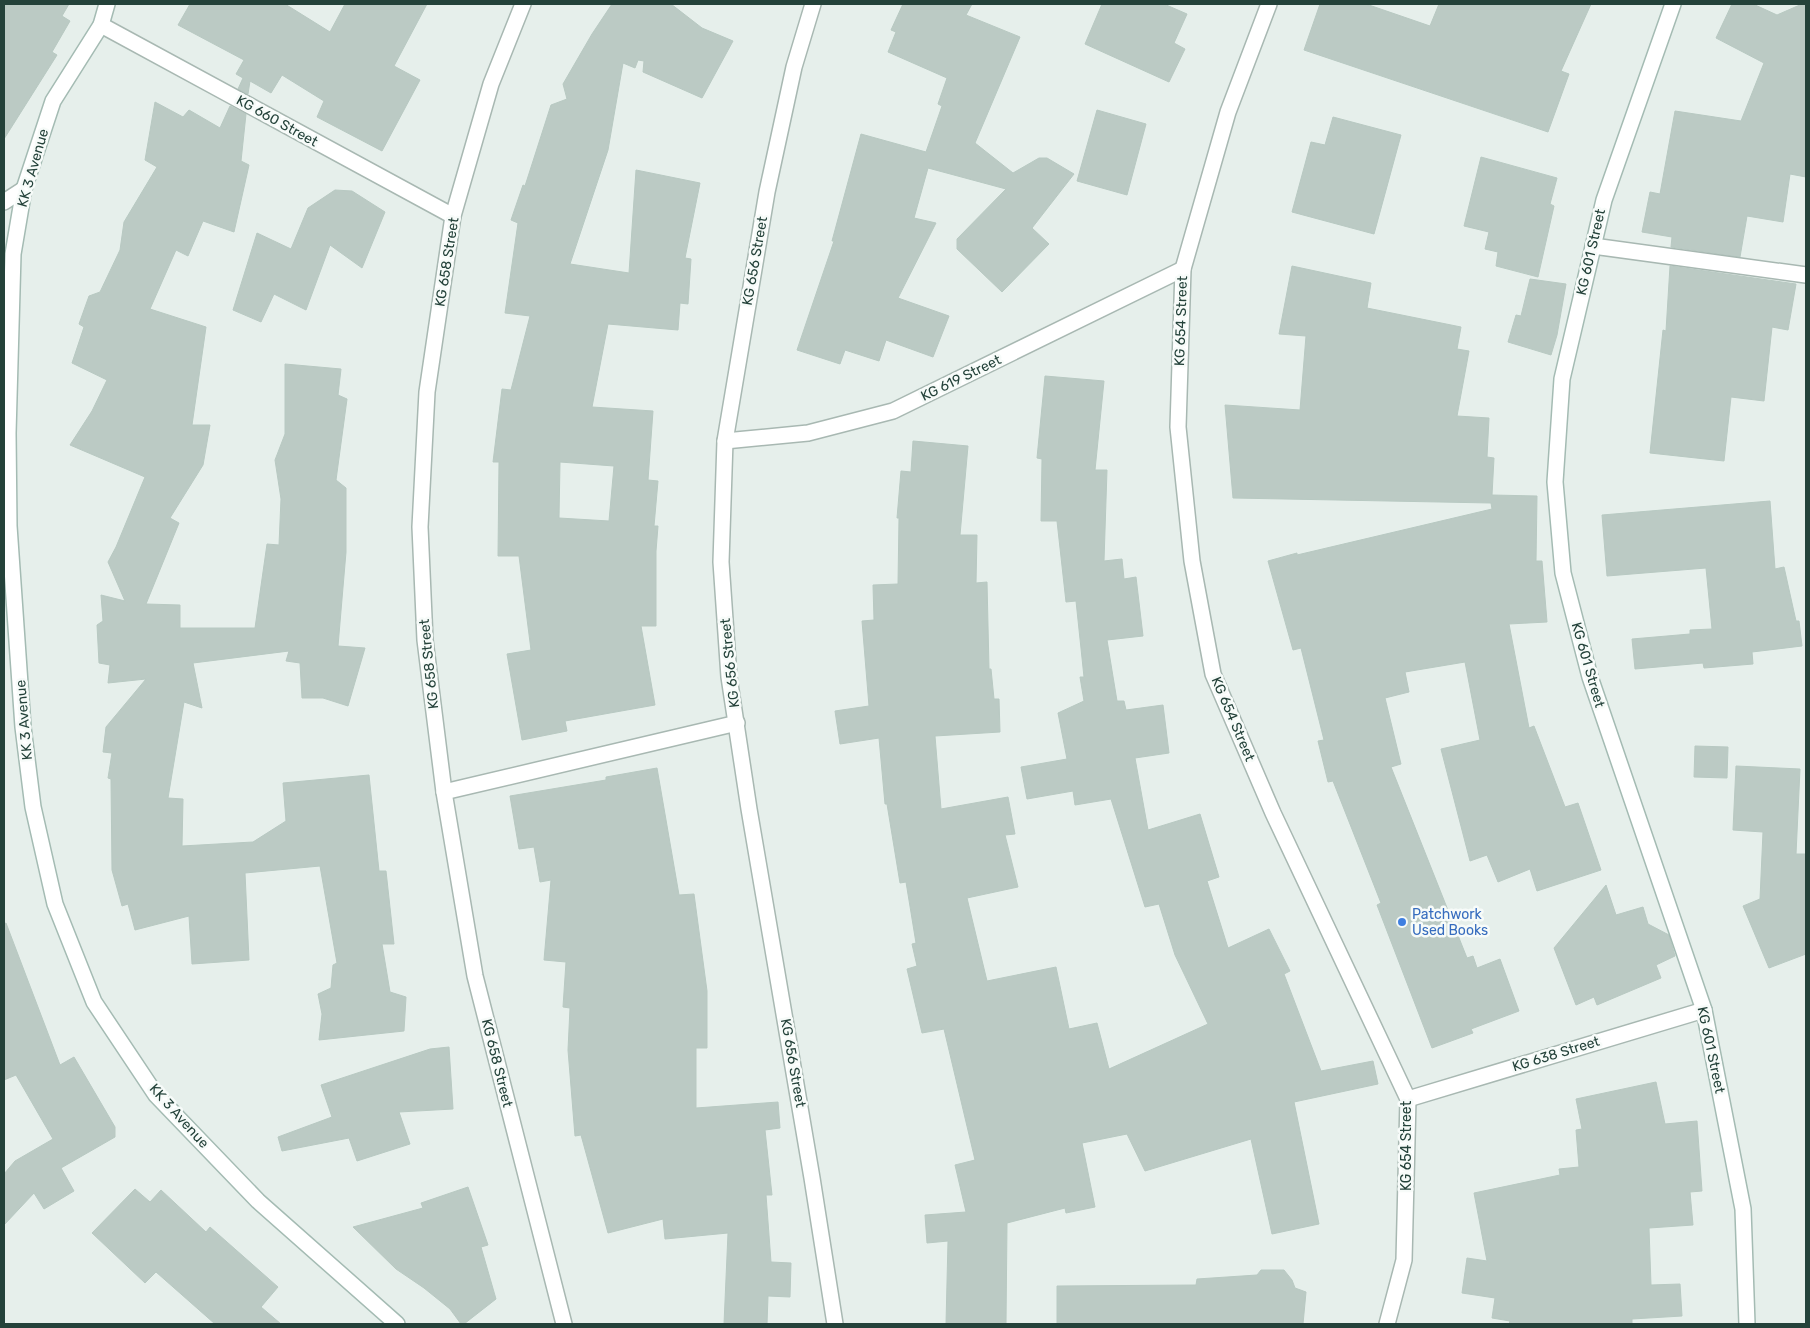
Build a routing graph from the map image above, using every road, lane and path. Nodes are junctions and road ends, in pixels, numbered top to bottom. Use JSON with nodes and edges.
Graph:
{"nodes":[{"id":1,"x":107,"y":4,"type":"edge"},
{"id":2,"x":523,"y":4,"type":"edge"},
{"id":3,"x":812,"y":4,"type":"edge"},
{"id":4,"x":1269,"y":4,"type":"edge"},
{"id":5,"x":1673,"y":4,"type":"edge"},
{"id":6,"x":101,"y":25,"type":"junction"},
{"id":7,"x":24,"y":189,"type":"junction"},
{"id":8,"x":4,"y":202,"type":"edge"},
{"id":9,"x":454,"y":216,"type":"junction"},
{"id":10,"x":1592,"y":246,"type":"junction"},
{"id":11,"x":9,"y":253,"type":"edge"},
{"id":12,"x":1183,"y":270,"type":"junction"},
{"id":13,"x":1806,"y":275,"type":"edge"},
{"id":14,"x":725,"y":441,"type":"junction"},
{"id":15,"x":737,"y":723,"type":"junction"},
{"id":16,"x":444,"y":792,"type":"junction"},
{"id":17,"x":1704,"y":1010,"type":"junction"},
{"id":18,"x":1408,"y":1099,"type":"junction"},
{"id":19,"x":397,"y":1324,"type":"edge"},
{"id":20,"x":564,"y":1324,"type":"edge"},
{"id":21,"x":835,"y":1324,"type":"edge"},
{"id":22,"x":1387,"y":1324,"type":"edge"},
{"id":23,"x":1747,"y":1324,"type":"edge"}],
"edges":[{"from":1,"to":6,"type":"street","name":"KK 3 Avenue"},
{"from":2,"to":9,"type":"street","name":"KG 658 Street"},
{"from":3,"to":14,"type":"street","name":"KG 656 Street"},
{"from":4,"to":12,"type":"street","name":"KG 654 Street"},
{"from":5,"to":10,"type":"street","name":"KG 601 Street"},
{"from":6,"to":7,"type":"street","name":"KK 3 Avenue"},
{"from":6,"to":9,"type":"street","name":"KG 660 Street"},
{"from":7,"to":8,"type":"street"},
{"from":7,"to":11,"type":"street","name":"KK 3 Avenue"},
{"from":9,"to":16,"type":"street","name":"KG 658 Street"},
{"from":10,"to":13,"type":"street"},
{"from":10,"to":17,"type":"street","name":"KG 601 Street"},
{"from":11,"to":19,"type":"street","name":"KK 3 Avenue"},
{"from":12,"to":14,"type":"street","name":"KG 619 Street"},
{"from":12,"to":18,"type":"street","name":"KG 654 Street"},
{"from":14,"to":15,"type":"street","name":"KG 656 Street"},
{"from":15,"to":16,"type":"street"},
{"from":15,"to":21,"type":"street","name":"KG 656 Street"},
{"from":16,"to":20,"type":"street","name":"KG 658 Street"},
{"from":17,"to":18,"type":"street","name":"KG 638 Street"},
{"from":17,"to":23,"type":"street","name":"KG 601 Street"},
{"from":18,"to":22,"type":"street","name":"KG 654 Street"}]}
